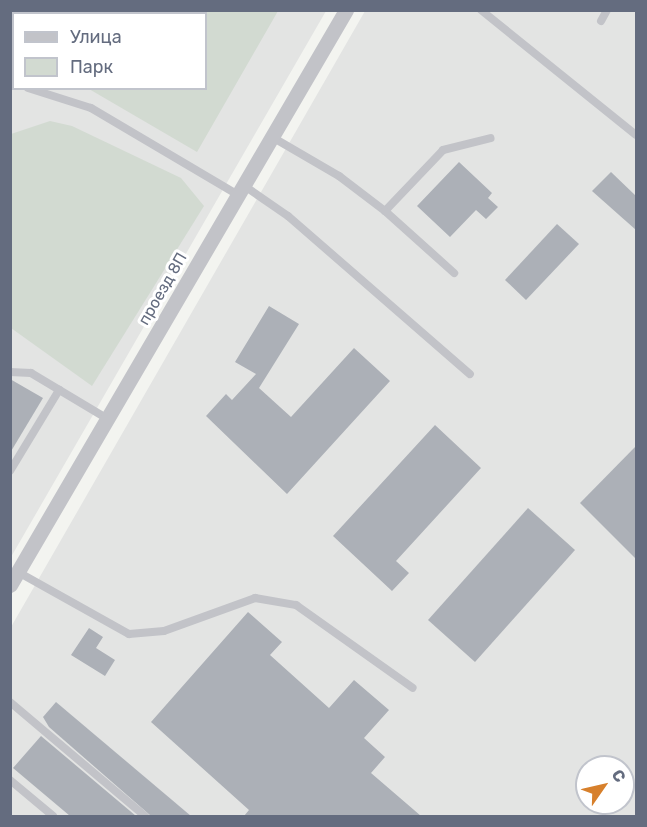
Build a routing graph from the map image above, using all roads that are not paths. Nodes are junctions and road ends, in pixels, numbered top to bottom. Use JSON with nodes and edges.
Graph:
{"nodes":[{"id":1,"x":346,"y":10,"type":"edge"},
{"id":2,"x":482,"y":10,"type":"edge"},
{"id":3,"x":607,"y":10,"type":"edge"},
{"id":4,"x":601,"y":21,"type":"dead end"},
{"id":5,"x":34,"y":90,"type":"edge"},
{"id":6,"x":636,"y":135,"type":"edge"},
{"id":7,"x":272,"y":137,"type":"junction"},
{"id":8,"x":491,"y":138,"type":"dead end"},
{"id":9,"x":240,"y":190,"type":"junction"},
{"id":10,"x":385,"y":211,"type":"junction"},
{"id":11,"x":454,"y":273,"type":"dead end"},
{"id":12,"x":10,"y":372,"type":"edge"},
{"id":13,"x":470,"y":374,"type":"dead end"},
{"id":14,"x":58,"y":390,"type":"junction"},
{"id":15,"x":110,"y":419,"type":"junction"},
{"id":16,"x":10,"y":471,"type":"edge"},
{"id":17,"x":14,"y":578,"type":"edge"},
{"id":18,"x":413,"y":688,"type":"dead end"},
{"id":19,"x":10,"y":702,"type":"edge"},
{"id":20,"x":10,"y":780,"type":"edge"},
{"id":21,"x":52,"y":816,"type":"edge"},
{"id":22,"x":145,"y":816,"type":"edge"}],
"edges":[{"from":1,"to":7,"type":"street","name":"проезд 8П"},
{"from":2,"to":6,"type":"lane"},
{"from":3,"to":4,"type":"lane"},
{"from":5,"to":9,"type":"lane"},
{"from":7,"to":9,"type":"street","name":"проезд 8П"},
{"from":7,"to":10,"type":"lane"},
{"from":8,"to":10,"type":"lane"},
{"from":9,"to":13,"type":"lane"},
{"from":9,"to":15,"type":"street","name":"проезд 8П"},
{"from":10,"to":11,"type":"lane"},
{"from":12,"to":14,"type":"lane"},
{"from":14,"to":15,"type":"lane"},
{"from":14,"to":16,"type":"lane"},
{"from":15,"to":17,"type":"street","name":"проезд 8П"},
{"from":17,"to":18,"type":"lane"},
{"from":19,"to":22,"type":"lane"},
{"from":20,"to":21,"type":"lane"}]}
